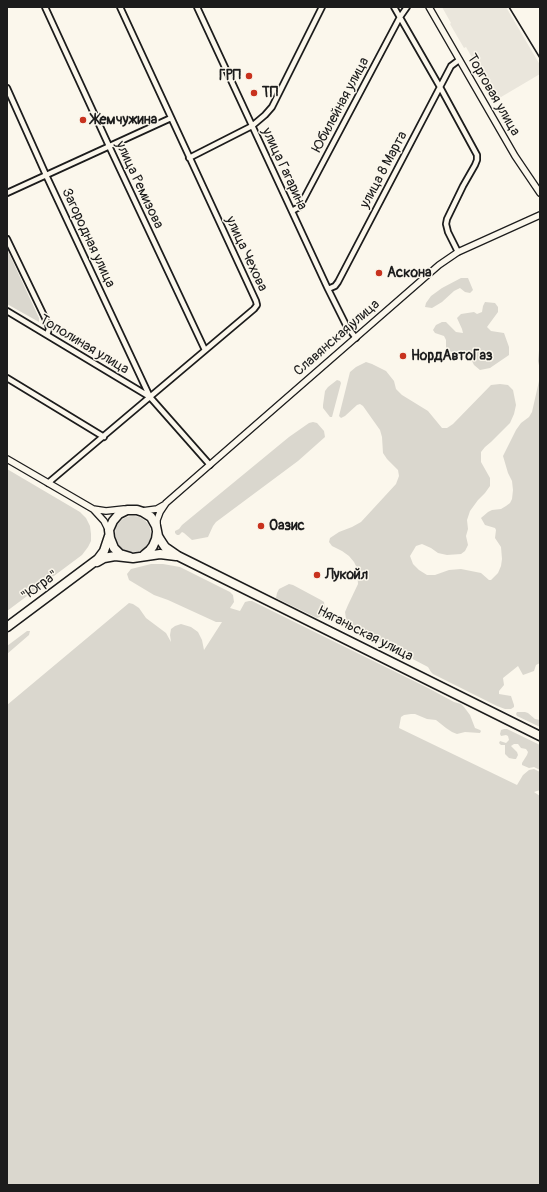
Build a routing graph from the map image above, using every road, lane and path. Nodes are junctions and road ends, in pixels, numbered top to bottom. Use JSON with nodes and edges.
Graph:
{"nodes":[{"id":1,"x":45,"y":7,"type":"edge"},
{"id":2,"x":120,"y":7,"type":"edge"},
{"id":3,"x":196,"y":7,"type":"edge"},
{"id":4,"x":322,"y":7,"type":"edge"},
{"id":5,"x":394,"y":7,"type":"edge"},
{"id":6,"x":407,"y":7,"type":"edge"},
{"id":7,"x":429,"y":7,"type":"edge"},
{"id":8,"x":400,"y":17,"type":"junction"},
{"id":9,"x":459,"y":60,"type":"junction"},
{"id":10,"x":440,"y":87,"type":"junction"},
{"id":11,"x":7,"y":88,"type":"edge"},
{"id":12,"x":171,"y":118,"type":"junction"},
{"id":13,"x":252,"y":126,"type":"junction"},
{"id":14,"x":109,"y":146,"type":"junction"},
{"id":15,"x":189,"y":158,"type":"junction"},
{"id":16,"x":46,"y":175,"type":"junction"},
{"id":17,"x":7,"y":193,"type":"edge"},
{"id":18,"x":540,"y":193,"type":"edge"},
{"id":19,"x":292,"y":211,"type":"junction"},
{"id":20,"x":540,"y":215,"type":"edge"},
{"id":21,"x":7,"y":239,"type":"edge"},
{"id":22,"x":458,"y":252,"type":"junction"},
{"id":23,"x":328,"y":289,"type":"junction"},
{"id":24,"x":7,"y":311,"type":"edge"},
{"id":25,"x":47,"y":335,"type":"junction"},
{"id":26,"x":356,"y":338,"type":"junction"},
{"id":27,"x":205,"y":350,"type":"junction"},
{"id":28,"x":7,"y":378,"type":"edge"},
{"id":29,"x":150,"y":397,"type":"junction"},
{"id":30,"x":104,"y":437,"type":"junction"},
{"id":31,"x":7,"y":459,"type":"edge"},
{"id":32,"x":210,"y":465,"type":"junction"},
{"id":33,"x":48,"y":483,"type":"junction"},
{"id":34,"x":166,"y":503,"type":"junction"},
{"id":35,"x":93,"y":509,"type":"junction"},
{"id":36,"x":137,"y":510,"type":"junction"},
{"id":37,"x":157,"y":530,"type":"junction"},
{"id":38,"x":109,"y":534,"type":"junction"},
{"id":39,"x":141,"y":556,"type":"junction"},
{"id":40,"x":178,"y":556,"type":"junction"},
{"id":41,"x":130,"y":557,"type":"junction"},
{"id":42,"x":89,"y":566,"type":"junction"},
{"id":43,"x":7,"y":627,"type":"edge"},
{"id":44,"x":540,"y":736,"type":"edge"}],
"edges":[{"from":1,"to":14,"type":"street","name":"улица Ремизова"},
{"from":2,"to":12,"type":"street","name":"улица Чехова"},
{"from":3,"to":13,"type":"street","name":"улица Гагарина"},
{"from":4,"to":13,"type":"street"},
{"from":5,"to":8,"type":"street"},
{"from":6,"to":8,"type":"street","name":"Юбилейная улица"},
{"from":7,"to":9,"type":"street","name":"Торговая улица"},
{"from":8,"to":10,"type":"street"},
{"from":8,"to":19,"type":"street","name":"Юбилейная улица"},
{"from":9,"to":10,"type":"street","name":"улица 8 Марта"},
{"from":9,"to":18,"type":"street","name":"Торговая улица"},
{"from":10,"to":22,"type":"street"},
{"from":10,"to":23,"type":"street","name":"улица 8 Марта"},
{"from":11,"to":16,"type":"street","name":"Загородная улица"},
{"from":12,"to":14,"type":"street"},
{"from":12,"to":15,"type":"street","name":"улица Чехова"},
{"from":13,"to":15,"type":"street"},
{"from":13,"to":19,"type":"street","name":"улица Гагарина"},
{"from":14,"to":16,"type":"street"},
{"from":14,"to":27,"type":"street","name":"улица Ремизова"},
{"from":15,"to":27,"type":"street","name":"улица Чехова"},
{"from":16,"to":17,"type":"street"},
{"from":16,"to":29,"type":"street","name":"Загородная улица"},
{"from":19,"to":23,"type":"street","name":"улица Гагарина"},
{"from":20,"to":22,"type":"street","name":"Славянская улица"},
{"from":21,"to":25,"type":"street"},
{"from":22,"to":26,"type":"street","name":"Славянская улица"},
{"from":23,"to":26,"type":"street","name":"улица Гагарина"},
{"from":24,"to":25,"type":"street","name":"Тополиная улица"},
{"from":25,"to":29,"type":"street","name":"Тополиная улица"},
{"from":26,"to":32,"type":"street","name":"Славянская улица"},
{"from":27,"to":29,"type":"street","name":"улица Чехова"},
{"from":28,"to":30,"type":"street"},
{"from":29,"to":30,"type":"street","name":"улица Чехова"},
{"from":29,"to":32,"type":"street"},
{"from":30,"to":33,"type":"street","name":"улица Чехова"},
{"from":31,"to":33,"type":"street"},
{"from":32,"to":34,"type":"street","name":"Славянская улица"},
{"from":33,"to":35,"type":"street"},
{"from":34,"to":36,"type":"street"},
{"from":34,"to":37,"type":"street"},
{"from":35,"to":36,"type":"street"},
{"from":35,"to":38,"type":"street"},
{"from":36,"to":37,"type":"highway"},
{"from":36,"to":38,"type":"highway"},
{"from":37,"to":39,"type":"highway"},
{"from":37,"to":40,"type":"highway"},
{"from":38,"to":41,"type":"highway"},
{"from":38,"to":42,"type":"highway"},
{"from":39,"to":40,"type":"highway"},
{"from":39,"to":41,"type":"highway"},
{"from":40,"to":44,"type":"highway","name":"Няганьская улица"},
{"from":41,"to":42,"type":"highway"},
{"from":42,"to":43,"type":"highway","name":"\"Югра\""}]}
